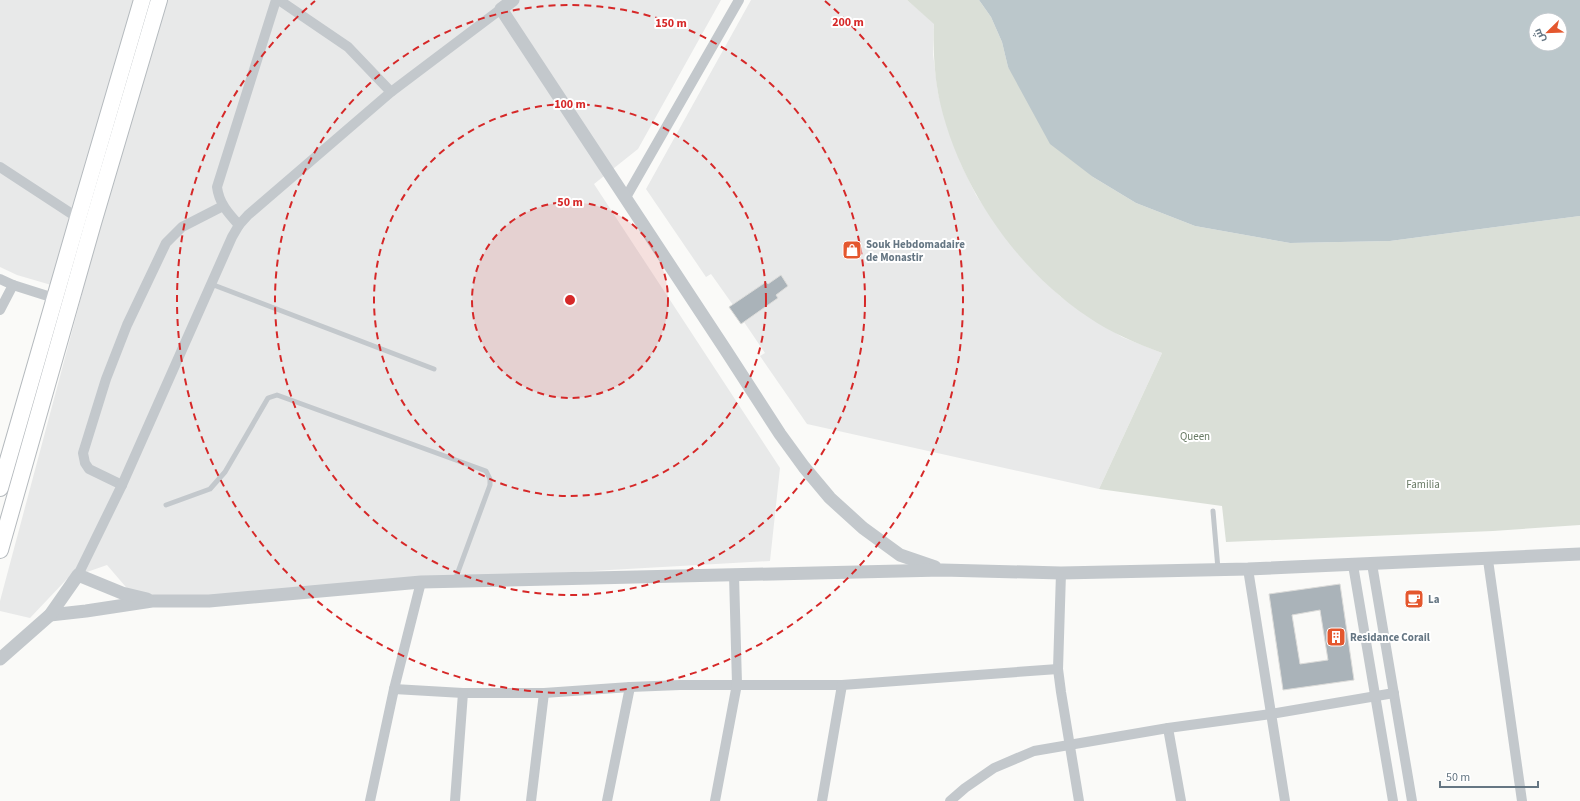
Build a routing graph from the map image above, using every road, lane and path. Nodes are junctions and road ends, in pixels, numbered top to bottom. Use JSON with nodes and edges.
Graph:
{"nodes":[{"id":1,"x":142,"y":0,"type":"edge"},
{"id":2,"x":159,"y":0,"type":"edge"},
{"id":3,"x":278,"y":0,"type":"edge"},
{"id":4,"x":513,"y":0,"type":"edge"},
{"id":5,"x":739,"y":0,"type":"edge"},
{"id":6,"x":501,"y":9,"type":"junction"},
{"id":7,"x":391,"y":92,"type":"junction"},
{"id":8,"x":0,"y":167,"type":"edge"},
{"id":9,"x":625,"y":199,"type":"junction"},
{"id":10,"x":222,"y":206,"type":"junction"},
{"id":11,"x":78,"y":218,"type":"junction"},
{"id":12,"x":239,"y":225,"type":"junction"},
{"id":13,"x":0,"y":279,"type":"edge"},
{"id":14,"x":211,"y":284,"type":"junction"},
{"id":15,"x":13,"y":285,"type":"junction"},
{"id":16,"x":54,"y":298,"type":"junction"},
{"id":17,"x":0,"y":310,"type":"edge"},
{"id":18,"x":434,"y":369,"type":"dead end"},
{"id":19,"x":122,"y":485,"type":"junction"},
{"id":20,"x":0,"y":488,"type":"edge"},
{"id":21,"x":166,"y":505,"type":"dead end"},
{"id":22,"x":1213,"y":511,"type":"dead end"},
{"id":23,"x":0,"y":550,"type":"edge"},
{"id":24,"x":1580,"y":554,"type":"edge"},
{"id":25,"x":1488,"y":560,"type":"junction"},
{"id":26,"x":1372,"y":564,"type":"junction"},
{"id":27,"x":1353,"y":565,"type":"junction"},
{"id":28,"x":1248,"y":569,"type":"junction"},
{"id":29,"x":942,"y":570,"type":"junction"},
{"id":30,"x":1218,"y":570,"type":"junction"},
{"id":31,"x":1061,"y":573,"type":"junction"},
{"id":32,"x":78,"y":575,"type":"junction"},
{"id":33,"x":734,"y":575,"type":"junction"},
{"id":34,"x":455,"y":581,"type":"junction"},
{"id":35,"x":421,"y":582,"type":"junction"},
{"id":36,"x":152,"y":601,"type":"junction"},
{"id":37,"x":50,"y":615,"type":"junction"},
{"id":38,"x":0,"y":659,"type":"edge"},
{"id":39,"x":1058,"y":670,"type":"junction"},
{"id":40,"x":737,"y":684,"type":"junction"},
{"id":41,"x":842,"y":685,"type":"junction"},
{"id":42,"x":630,"y":687,"type":"junction"},
{"id":43,"x":394,"y":689,"type":"junction"},
{"id":44,"x":1394,"y":692,"type":"junction"},
{"id":45,"x":463,"y":693,"type":"junction"},
{"id":46,"x":544,"y":694,"type":"junction"},
{"id":47,"x":1374,"y":696,"type":"junction"},
{"id":48,"x":1271,"y":714,"type":"junction"},
{"id":49,"x":1168,"y":728,"type":"junction"},
{"id":50,"x":1070,"y":744,"type":"junction"},
{"id":51,"x":370,"y":801,"type":"edge"},
{"id":52,"x":455,"y":801,"type":"edge"},
{"id":53,"x":531,"y":801,"type":"edge"},
{"id":54,"x":607,"y":801,"type":"edge"},
{"id":55,"x":715,"y":801,"type":"edge"},
{"id":56,"x":822,"y":801,"type":"edge"},
{"id":57,"x":950,"y":801,"type":"edge"},
{"id":58,"x":1079,"y":801,"type":"edge"},
{"id":59,"x":1180,"y":801,"type":"edge"},
{"id":60,"x":1285,"y":801,"type":"edge"},
{"id":61,"x":1392,"y":801,"type":"edge"},
{"id":62,"x":1412,"y":801,"type":"edge"},
{"id":63,"x":1522,"y":801,"type":"edge"}],
"edges":[{"from":1,"to":11,"type":"main road"},
{"from":2,"to":23,"type":"main road"},
{"from":3,"to":7,"type":"street"},
{"from":3,"to":10,"type":"street"},
{"from":4,"to":6,"type":"street"},
{"from":5,"to":9,"type":"street"},
{"from":6,"to":7,"type":"street"},
{"from":6,"to":9,"type":"street"},
{"from":7,"to":12,"type":"street"},
{"from":8,"to":11,"type":"street"},
{"from":9,"to":29,"type":"street"},
{"from":10,"to":12,"type":"street"},
{"from":10,"to":19,"type":"street"},
{"from":11,"to":16,"type":"main road"},
{"from":12,"to":14,"type":"street"},
{"from":13,"to":15,"type":"street"},
{"from":14,"to":18,"type":"lane"},
{"from":14,"to":19,"type":"street"},
{"from":15,"to":16,"type":"street"},
{"from":15,"to":17,"type":"street"},
{"from":16,"to":20,"type":"main road"},
{"from":19,"to":32,"type":"street"},
{"from":21,"to":34,"type":"lane"},
{"from":22,"to":30,"type":"lane"},
{"from":24,"to":25,"type":"street"},
{"from":25,"to":26,"type":"street"},
{"from":25,"to":63,"type":"street"},
{"from":26,"to":27,"type":"street"},
{"from":26,"to":44,"type":"street"},
{"from":27,"to":28,"type":"street"},
{"from":27,"to":47,"type":"street"},
{"from":28,"to":30,"type":"street"},
{"from":28,"to":48,"type":"street"},
{"from":29,"to":31,"type":"street"},
{"from":29,"to":33,"type":"street"},
{"from":30,"to":31,"type":"street"},
{"from":31,"to":39,"type":"street"},
{"from":32,"to":36,"type":"street"},
{"from":32,"to":37,"type":"street"},
{"from":33,"to":34,"type":"street"},
{"from":33,"to":40,"type":"street"},
{"from":34,"to":35,"type":"street"},
{"from":35,"to":36,"type":"street"},
{"from":35,"to":43,"type":"street"},
{"from":36,"to":37,"type":"street"},
{"from":37,"to":38,"type":"street"},
{"from":39,"to":41,"type":"street"},
{"from":39,"to":50,"type":"street"},
{"from":40,"to":41,"type":"street"},
{"from":40,"to":42,"type":"street"},
{"from":40,"to":55,"type":"street"},
{"from":41,"to":56,"type":"street"},
{"from":42,"to":46,"type":"street"},
{"from":42,"to":54,"type":"street"},
{"from":43,"to":45,"type":"street"},
{"from":43,"to":51,"type":"street"},
{"from":44,"to":47,"type":"street"},
{"from":44,"to":62,"type":"street"},
{"from":45,"to":46,"type":"street"},
{"from":45,"to":52,"type":"street"},
{"from":46,"to":53,"type":"street"},
{"from":47,"to":48,"type":"street"},
{"from":47,"to":61,"type":"street"},
{"from":48,"to":49,"type":"street"},
{"from":48,"to":60,"type":"street"},
{"from":49,"to":50,"type":"street"},
{"from":49,"to":59,"type":"street"},
{"from":50,"to":57,"type":"street"},
{"from":50,"to":58,"type":"street"}]}
